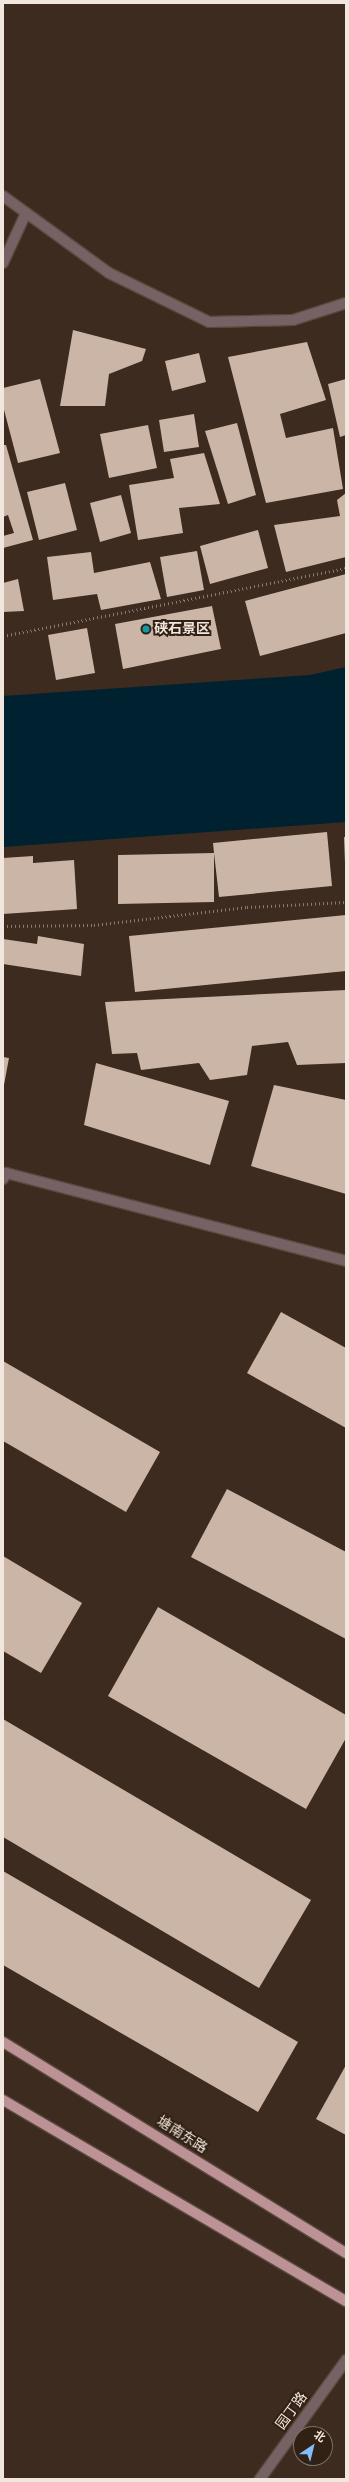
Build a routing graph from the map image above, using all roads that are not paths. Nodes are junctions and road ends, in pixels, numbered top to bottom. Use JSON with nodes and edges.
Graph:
{"nodes":[{"id":1,"x":3,"y":196,"type":"edge"},
{"id":2,"x":26,"y":213,"type":"junction"},
{"id":3,"x":3,"y":263,"type":"edge"},
{"id":4,"x":346,"y":303,"type":"edge"},
{"id":5,"x":3,"y":1179,"type":"edge"},
{"id":6,"x":346,"y":1261,"type":"edge"},
{"id":7,"x":3,"y":2042,"type":"edge"},
{"id":8,"x":3,"y":2100,"type":"edge"},
{"id":9,"x":346,"y":2253,"type":"edge"},
{"id":10,"x":346,"y":2301,"type":"edge"},
{"id":11,"x":346,"y":2360,"type":"edge"},
{"id":12,"x":260,"y":2479,"type":"edge"}],
"edges":[{"from":1,"to":2,"type":"street"},
{"from":2,"to":3,"type":"street"},
{"from":2,"to":4,"type":"street"},
{"from":5,"to":6,"type":"street"},
{"from":7,"to":9,"type":"main road","name":"塘南东路"},
{"from":8,"to":10,"type":"main road"},
{"from":11,"to":12,"type":"street","name":"园丁路"}]}
